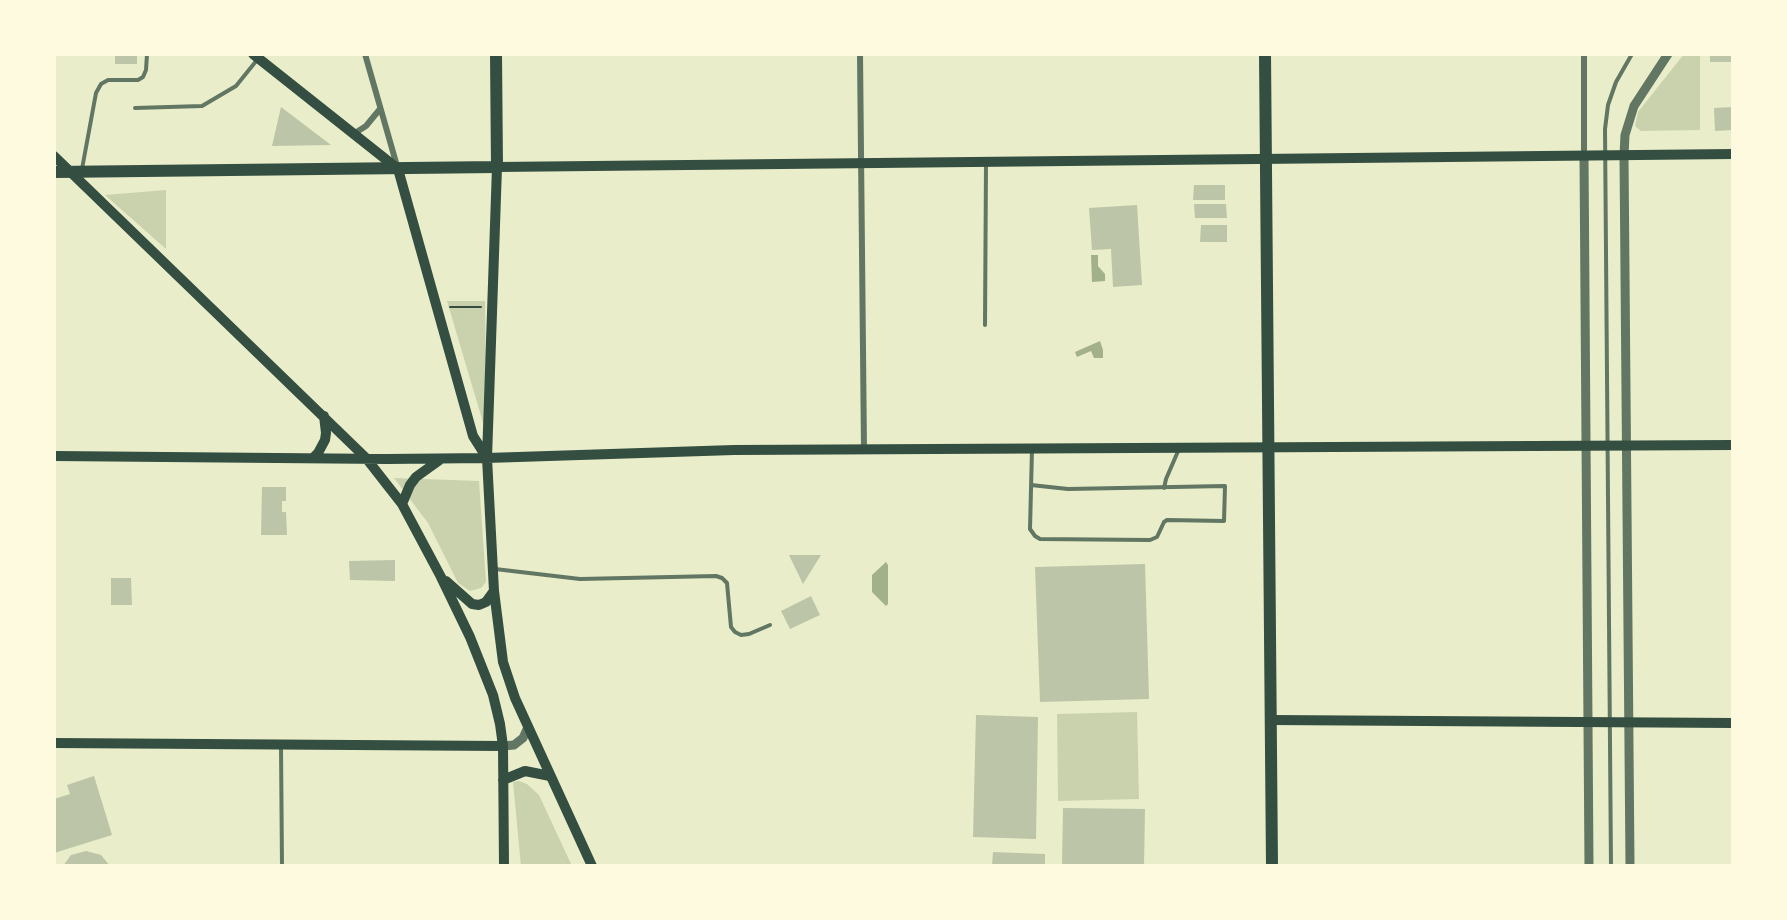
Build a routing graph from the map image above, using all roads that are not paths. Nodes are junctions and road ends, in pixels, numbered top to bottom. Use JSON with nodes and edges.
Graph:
{"nodes":[{"id":1,"x":147,"y":54,"type":"edge"},
{"id":2,"x":365,"y":54,"type":"edge"},
{"id":3,"x":496,"y":54,"type":"edge"},
{"id":4,"x":860,"y":54,"type":"edge"},
{"id":5,"x":1265,"y":54,"type":"edge"},
{"id":6,"x":1584,"y":54,"type":"edge"},
{"id":7,"x":1632,"y":54,"type":"edge"},
{"id":8,"x":1668,"y":54,"type":"edge"},
{"id":9,"x":255,"y":56,"type":"edge"},
{"id":10,"x":135,"y":108,"type":"dead end"},
{"id":11,"x":380,"y":109,"type":"junction"},
{"id":12,"x":355,"y":133,"type":"junction"},
{"id":13,"x":1733,"y":154,"type":"edge"},
{"id":14,"x":1584,"y":155,"type":"junction"},
{"id":15,"x":1605,"y":155,"type":"junction"},
{"id":16,"x":1624,"y":155,"type":"junction"},
{"id":17,"x":54,"y":156,"type":"edge"},
{"id":18,"x":1266,"y":159,"type":"junction"},
{"id":19,"x":986,"y":162,"type":"junction"},
{"id":20,"x":861,"y":163,"type":"junction"},
{"id":21,"x":497,"y":167,"type":"junction"},
{"id":22,"x":398,"y":169,"type":"junction"},
{"id":23,"x":54,"y":172,"type":"edge"},
{"id":24,"x":76,"y":172,"type":"junction"},
{"id":25,"x":986,"y":325,"type":"dead end"},
{"id":26,"x":324,"y":416,"type":"junction"},
{"id":27,"x":1607,"y":445,"type":"junction"},
{"id":28,"x":1626,"y":445,"type":"junction"},
{"id":29,"x":1733,"y":445,"type":"edge"},
{"id":30,"x":1586,"y":446,"type":"junction"},
{"id":31,"x":1180,"y":447,"type":"junction"},
{"id":32,"x":1269,"y":447,"type":"junction"},
{"id":33,"x":1032,"y":448,"type":"junction"},
{"id":34,"x":864,"y":449,"type":"junction"},
{"id":35,"x":54,"y":456,"type":"edge"},
{"id":36,"x":313,"y":458,"type":"junction"},
{"id":37,"x":366,"y":458,"type":"junction"},
{"id":38,"x":442,"y":458,"type":"junction"},
{"id":39,"x":487,"y":458,"type":"junction"},
{"id":40,"x":1031,"y":485,"type":"junction"},
{"id":41,"x":1164,"y":488,"type":"junction"},
{"id":42,"x":402,"y":504,"type":"junction"},
{"id":43,"x":494,"y":569,"type":"junction"},
{"id":44,"x":441,"y":577,"type":"junction"},
{"id":45,"x":494,"y":591,"type":"junction"},
{"id":46,"x":770,"y":625,"type":"dead end"},
{"id":47,"x":1271,"y":720,"type":"junction"},
{"id":48,"x":1588,"y":722,"type":"junction"},
{"id":49,"x":1610,"y":722,"type":"junction"},
{"id":50,"x":1629,"y":722,"type":"junction"},
{"id":51,"x":1733,"y":723,"type":"edge"},
{"id":52,"x":528,"y":727,"type":"junction"},
{"id":53,"x":54,"y":743,"type":"edge"},
{"id":54,"x":281,"y":744,"type":"junction"},
{"id":55,"x":503,"y":746,"type":"junction"},
{"id":56,"x":550,"y":776,"type":"junction"},
{"id":57,"x":503,"y":780,"type":"junction"},
{"id":58,"x":282,"y":866,"type":"edge"},
{"id":59,"x":504,"y":866,"type":"edge"},
{"id":60,"x":592,"y":866,"type":"edge"},
{"id":61,"x":1272,"y":866,"type":"edge"},
{"id":62,"x":1590,"y":866,"type":"edge"},
{"id":63,"x":1611,"y":866,"type":"edge"},
{"id":64,"x":1630,"y":866,"type":"edge"}],
"edges":[{"from":1,"to":24,"type":"lane"},
{"from":2,"to":11,"type":"street"},
{"from":3,"to":21,"type":"main road"},
{"from":4,"to":20,"type":"street"},
{"from":5,"to":18,"type":"main road"},
{"from":6,"to":14,"type":"street"},
{"from":7,"to":15,"type":"lane"},
{"from":8,"to":16,"type":"street"},
{"from":9,"to":10,"type":"lane"},
{"from":9,"to":12,"type":"main road"},
{"from":11,"to":12,"type":"street"},
{"from":11,"to":22,"type":"street"},
{"from":12,"to":22,"type":"main road"},
{"from":13,"to":16,"type":"main road"},
{"from":14,"to":15,"type":"main road"},
{"from":14,"to":18,"type":"main road"},
{"from":14,"to":30,"type":"street"},
{"from":15,"to":16,"type":"main road"},
{"from":15,"to":27,"type":"lane"},
{"from":16,"to":28,"type":"street"},
{"from":17,"to":24,"type":"main road"},
{"from":18,"to":19,"type":"main road"},
{"from":18,"to":32,"type":"main road"},
{"from":19,"to":20,"type":"main road"},
{"from":19,"to":25,"type":"lane"},
{"from":20,"to":21,"type":"main road"},
{"from":20,"to":34,"type":"street"},
{"from":21,"to":22,"type":"main road"},
{"from":21,"to":39,"type":"main road"},
{"from":22,"to":24,"type":"main road"},
{"from":22,"to":39,"type":"main road"},
{"from":23,"to":24,"type":"main road"},
{"from":24,"to":26,"type":"main road"},
{"from":26,"to":36,"type":"main road"},
{"from":26,"to":37,"type":"main road"},
{"from":27,"to":28,"type":"main road"},
{"from":27,"to":30,"type":"main road"},
{"from":27,"to":49,"type":"lane"},
{"from":28,"to":29,"type":"main road"},
{"from":28,"to":50,"type":"street"},
{"from":30,"to":32,"type":"main road"},
{"from":30,"to":48,"type":"street"},
{"from":31,"to":32,"type":"main road"},
{"from":31,"to":33,"type":"main road"},
{"from":31,"to":41,"type":"lane"},
{"from":32,"to":47,"type":"main road"},
{"from":33,"to":34,"type":"main road"},
{"from":33,"to":40,"type":"lane"},
{"from":34,"to":39,"type":"main road"},
{"from":35,"to":36,"type":"main road"},
{"from":36,"to":37,"type":"main road"},
{"from":37,"to":38,"type":"main road"},
{"from":37,"to":42,"type":"main road"},
{"from":38,"to":39,"type":"main road"},
{"from":38,"to":42,"type":"main road"},
{"from":39,"to":43,"type":"main road"},
{"from":40,"to":41,"type":"lane"},
{"from":40,"to":41,"type":"lane"},
{"from":42,"to":44,"type":"main road"},
{"from":43,"to":45,"type":"main road"},
{"from":43,"to":46,"type":"lane"},
{"from":44,"to":45,"type":"main road"},
{"from":44,"to":55,"type":"main road"},
{"from":45,"to":52,"type":"main road"},
{"from":47,"to":48,"type":"main road"},
{"from":47,"to":61,"type":"main road"},
{"from":48,"to":49,"type":"main road"},
{"from":48,"to":62,"type":"street"},
{"from":49,"to":50,"type":"main road"},
{"from":49,"to":63,"type":"lane"},
{"from":50,"to":51,"type":"main road"},
{"from":50,"to":64,"type":"street"},
{"from":52,"to":55,"type":"street"},
{"from":52,"to":56,"type":"main road"},
{"from":53,"to":54,"type":"main road"},
{"from":54,"to":55,"type":"main road"},
{"from":54,"to":58,"type":"lane"},
{"from":55,"to":57,"type":"main road"},
{"from":56,"to":57,"type":"main road"},
{"from":56,"to":60,"type":"main road"},
{"from":57,"to":59,"type":"main road"}]}
